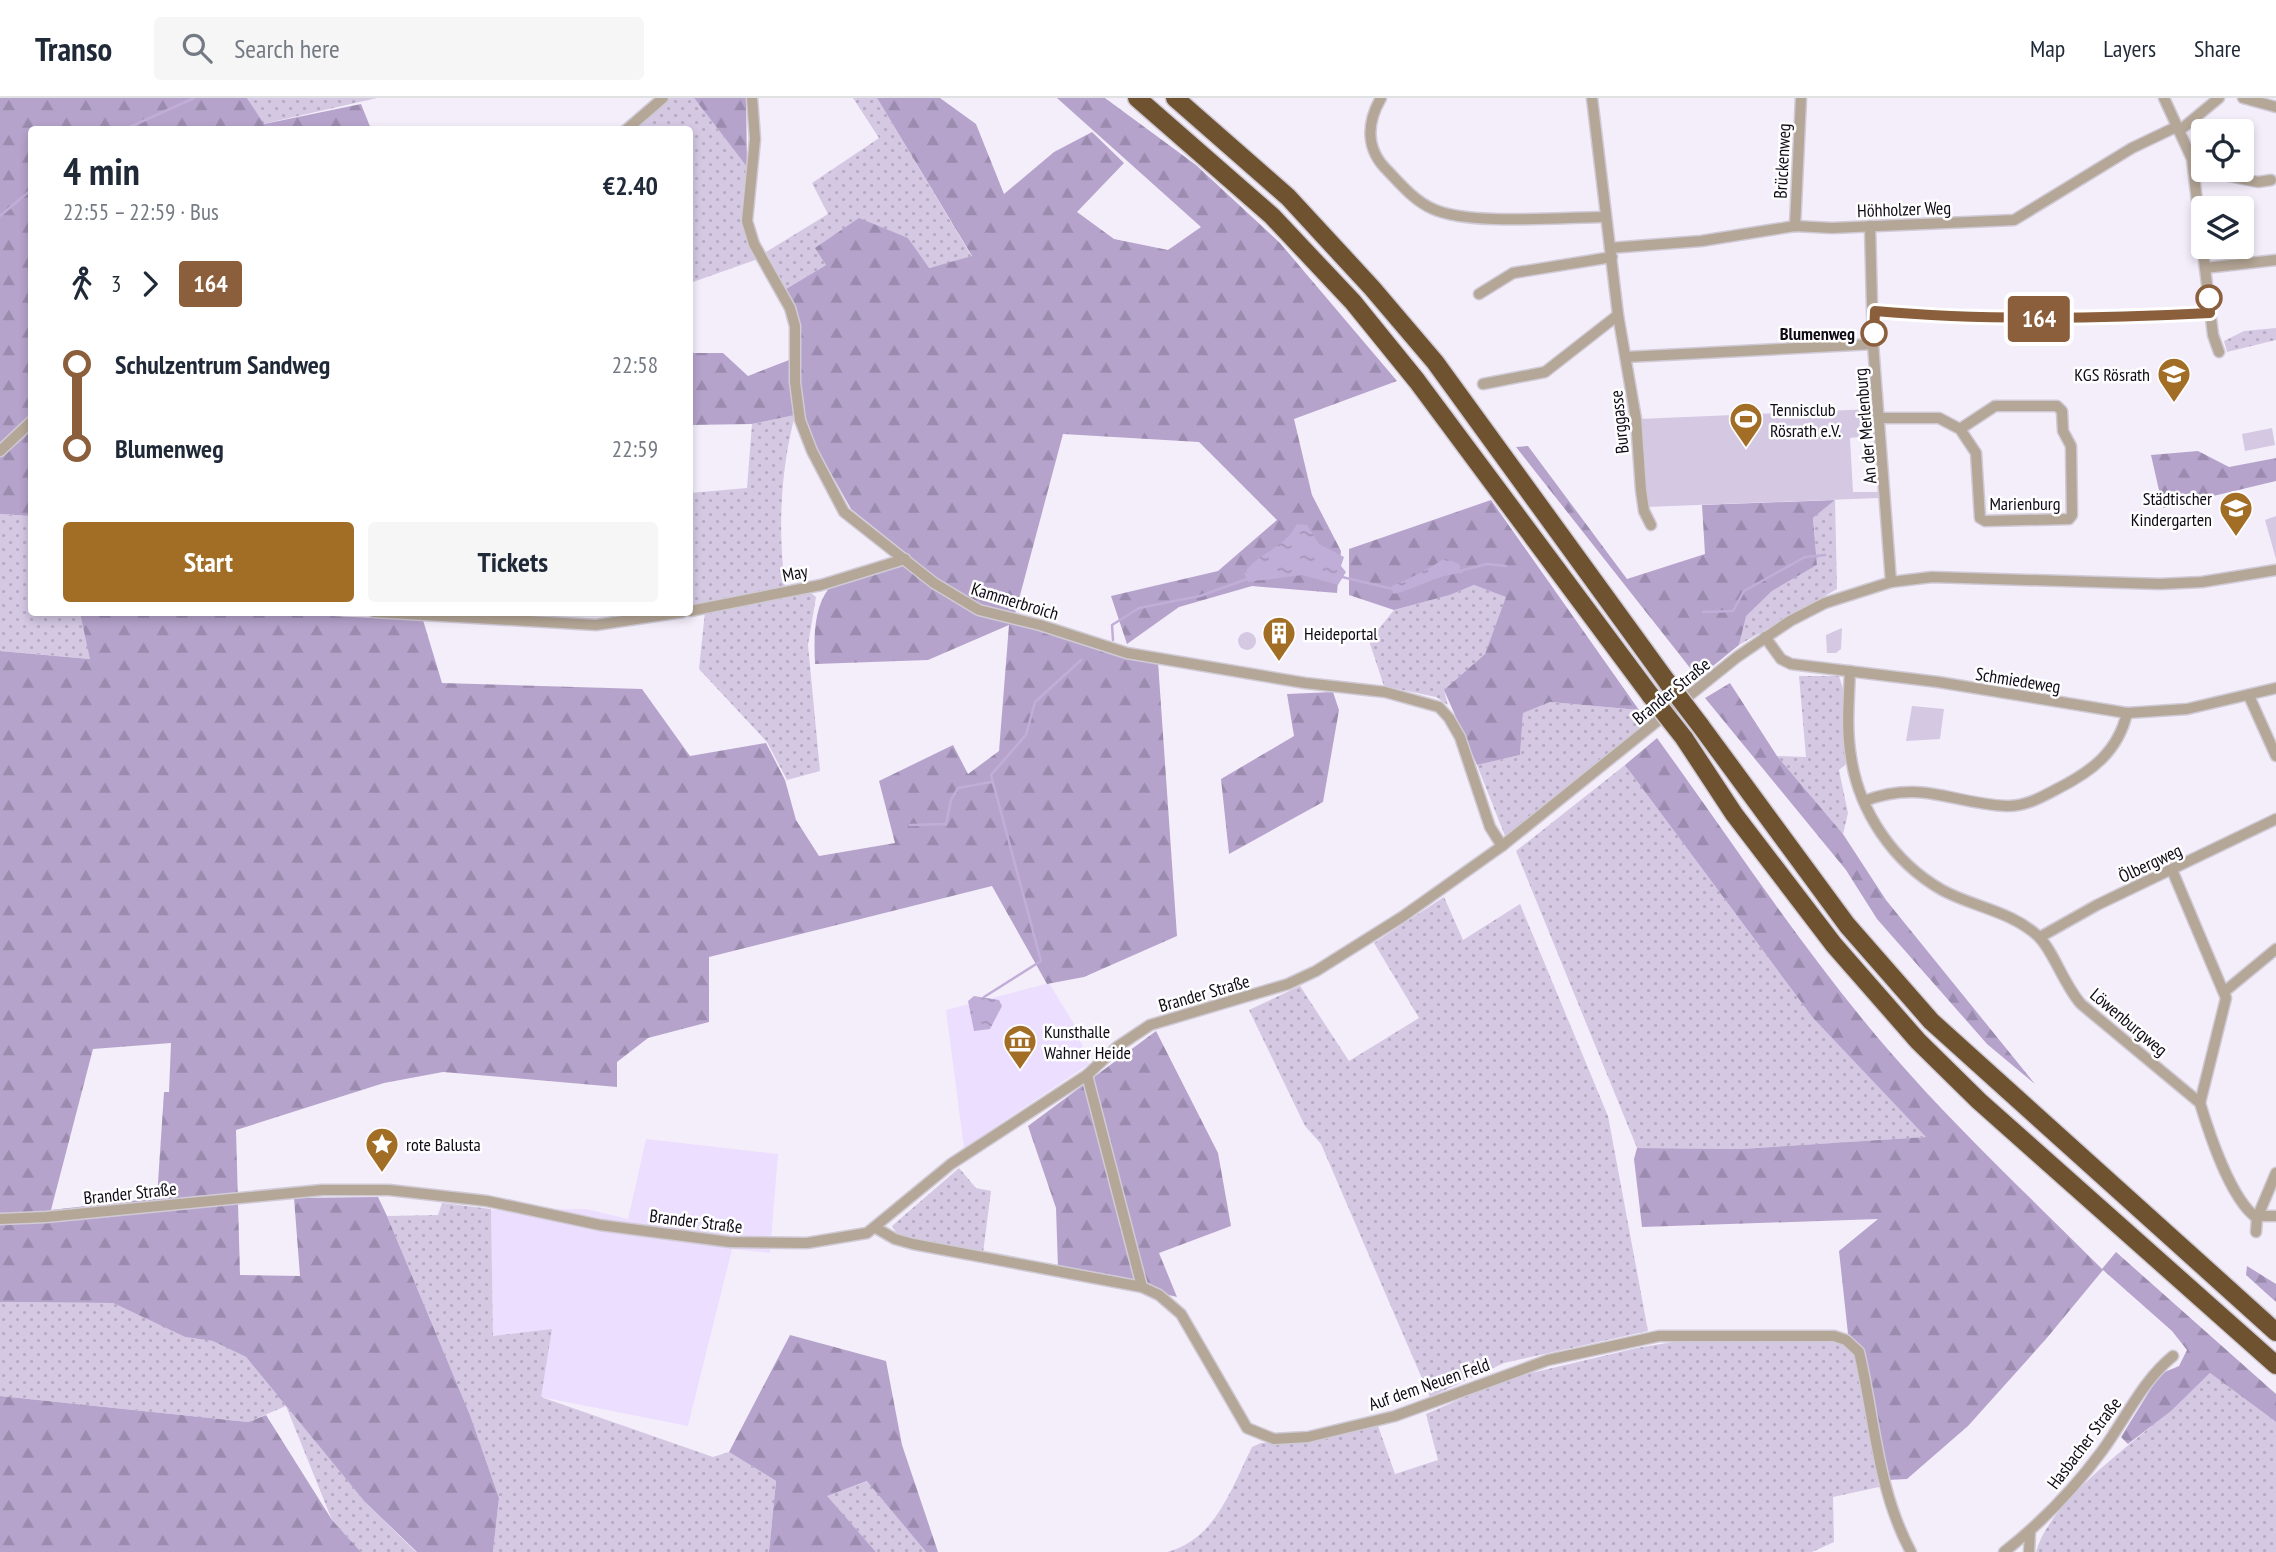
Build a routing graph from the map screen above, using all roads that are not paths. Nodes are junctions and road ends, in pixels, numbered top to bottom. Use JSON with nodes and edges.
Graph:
{"nodes":[{"id":1,"x":663,"y":98,"type":"edge"},
{"id":2,"x":752,"y":98,"type":"edge"},
{"id":3,"x":1137,"y":98,"type":"edge"},
{"id":4,"x":1175,"y":98,"type":"edge"},
{"id":5,"x":1381,"y":98,"type":"edge"},
{"id":6,"x":1592,"y":98,"type":"edge"},
{"id":7,"x":1801,"y":98,"type":"edge"},
{"id":8,"x":2164,"y":98,"type":"edge"},
{"id":9,"x":2219,"y":98,"type":"edge"},
{"id":10,"x":2243,"y":98,"type":"edge"},
{"id":11,"x":2276,"y":107,"type":"edge"},
{"id":12,"x":630,"y":126,"type":"edge"},
{"id":13,"x":2178,"y":129,"type":"junction"},
{"id":14,"x":2191,"y":162,"type":"edge"},
{"id":15,"x":2254,"y":180,"type":"edge"},
{"id":16,"x":2271,"y":180,"type":"dead end"},
{"id":17,"x":2195,"y":182,"type":"edge"},
{"id":18,"x":1605,"y":217,"type":"junction"},
{"id":19,"x":1795,"y":226,"type":"junction"},
{"id":20,"x":1870,"y":226,"type":"junction"},
{"id":21,"x":1611,"y":252,"type":"junction"},
{"id":22,"x":2276,"y":260,"type":"edge"},
{"id":23,"x":2205,"y":268,"type":"junction"},
{"id":24,"x":1479,"y":294,"type":"dead end"},
{"id":25,"x":1875,"y":311,"type":"junction"},
{"id":26,"x":2210,"y":313,"type":"junction"},
{"id":27,"x":1618,"y":315,"type":"junction"},
{"id":28,"x":1874,"y":344,"type":"junction"},
{"id":29,"x":2219,"y":352,"type":"dead end"},
{"id":30,"x":1626,"y":357,"type":"junction"},
{"id":31,"x":1483,"y":384,"type":"dead end"},
{"id":32,"x":1880,"y":418,"type":"junction"},
{"id":33,"x":28,"y":425,"type":"edge"},
{"id":34,"x":1960,"y":429,"type":"junction"},
{"id":35,"x":0,"y":451,"type":"edge"},
{"id":36,"x":1651,"y":525,"type":"dead end"},
{"id":37,"x":905,"y":559,"type":"junction"},
{"id":38,"x":2276,"y":570,"type":"edge"},
{"id":39,"x":1891,"y":582,"type":"junction"},
{"id":40,"x":693,"y":610,"type":"edge"},
{"id":41,"x":442,"y":616,"type":"edge"},
{"id":42,"x":656,"y":616,"type":"edge"},
{"id":43,"x":1765,"y":637,"type":"junction"},
{"id":44,"x":1850,"y":671,"type":"junction"},
{"id":45,"x":2276,"y":688,"type":"edge"},
{"id":46,"x":2249,"y":696,"type":"junction"},
{"id":47,"x":2127,"y":713,"type":"junction"},
{"id":48,"x":2276,"y":756,"type":"edge"},
{"id":49,"x":1864,"y":801,"type":"junction"},
{"id":50,"x":2276,"y":819,"type":"edge"},
{"id":51,"x":1502,"y":846,"type":"junction"},
{"id":52,"x":2172,"y":870,"type":"junction"},
{"id":53,"x":2040,"y":937,"type":"junction"},
{"id":54,"x":2276,"y":950,"type":"edge"},
{"id":55,"x":2224,"y":992,"type":"junction"},
{"id":56,"x":1087,"y":1075,"type":"junction"},
{"id":57,"x":2200,"y":1103,"type":"junction"},
{"id":58,"x":2276,"y":1173,"type":"edge"},
{"id":59,"x":2276,"y":1216,"type":"edge"},
{"id":60,"x":2258,"y":1217,"type":"junction"},
{"id":61,"x":0,"y":1219,"type":"edge"},
{"id":62,"x":876,"y":1228,"type":"junction"},
{"id":63,"x":2256,"y":1232,"type":"dead end"},
{"id":64,"x":1142,"y":1287,"type":"junction"},
{"id":65,"x":2276,"y":1332,"type":"edge"},
{"id":66,"x":2173,"y":1356,"type":"dead end"},
{"id":67,"x":2276,"y":1365,"type":"edge"},
{"id":68,"x":2031,"y":1533,"type":"junction"},
{"id":69,"x":1912,"y":1552,"type":"edge"},
{"id":70,"x":2004,"y":1552,"type":"edge"},
{"id":71,"x":2029,"y":1552,"type":"edge"}],
"edges":[{"from":1,"to":12,"type":"street"},
{"from":2,"to":37,"type":"street","name":"Kammerbroich"},
{"from":3,"to":67,"type":"highway","bridge":true},
{"from":4,"to":65,"type":"highway","bridge":true},
{"from":5,"to":18,"type":"street"},
{"from":6,"to":18,"type":"street","name":"Burggasse"},
{"from":7,"to":19,"type":"street","name":"Brückenweg"},
{"from":8,"to":13,"type":"street"},
{"from":9,"to":13,"type":"street","name":"Höhholzer Weg"},
{"from":10,"to":11,"type":"street"},
{"from":13,"to":14,"type":"street"},
{"from":13,"to":20,"type":"street","name":"Höhholzer Weg"},
{"from":15,"to":16,"type":"street"},
{"from":17,"to":23,"type":"street"},
{"from":18,"to":21,"type":"street","name":"Burggasse"},
{"from":19,"to":20,"type":"street","name":"Höhholzer Weg"},
{"from":19,"to":21,"type":"street","name":"Höhholzer Weg"},
{"from":20,"to":25,"type":"street","name":"An der Merlenburg"},
{"from":21,"to":24,"type":"street"},
{"from":21,"to":27,"type":"street","name":"Burggasse"},
{"from":22,"to":23,"type":"street"},
{"from":23,"to":26,"type":"street"},
{"from":25,"to":26,"type":"street"},
{"from":25,"to":28,"type":"street","name":"An der Merlenburg"},
{"from":26,"to":29,"type":"street"},
{"from":27,"to":30,"type":"street","name":"Burggasse"},
{"from":27,"to":31,"type":"street"},
{"from":28,"to":30,"type":"street"},
{"from":28,"to":32,"type":"street","name":"An der Merlenburg"},
{"from":30,"to":36,"type":"street","name":"Burggasse"},
{"from":32,"to":34,"type":"street"},
{"from":32,"to":39,"type":"street","name":"An der Merlenburg"},
{"from":33,"to":35,"type":"street"},
{"from":34,"to":34,"type":"street","name":"Marienburg"},
{"from":37,"to":40,"type":"street","name":"May"},
{"from":37,"to":51,"type":"street","name":"Kammerbroich"},
{"from":38,"to":39,"type":"street","name":"Brander Straße"},
{"from":39,"to":43,"type":"street","name":"Brander Straße"},
{"from":41,"to":42,"type":"street"},
{"from":43,"to":44,"type":"street","name":"Schmiedeweg"},
{"from":43,"to":51,"type":"street","name":"Brander Straße"},
{"from":44,"to":47,"type":"street","name":"Schmiedeweg"},
{"from":44,"to":49,"type":"street","name":"Löwenburgweg"},
{"from":45,"to":46,"type":"street","name":"Schmiedeweg"},
{"from":46,"to":47,"type":"street","name":"Schmiedeweg"},
{"from":46,"to":48,"type":"street"},
{"from":47,"to":49,"type":"street"},
{"from":49,"to":53,"type":"street","name":"Löwenburgweg"},
{"from":50,"to":52,"type":"street","name":"Ölbergweg"},
{"from":51,"to":56,"type":"street","name":"Brander Straße"},
{"from":52,"to":53,"type":"street","name":"Ölbergweg"},
{"from":52,"to":55,"type":"street"},
{"from":53,"to":57,"type":"street","name":"Löwenburgweg"},
{"from":54,"to":55,"type":"street"},
{"from":55,"to":57,"type":"street"},
{"from":56,"to":62,"type":"street","name":"Brander Straße"},
{"from":56,"to":64,"type":"street"},
{"from":57,"to":60,"type":"street"},
{"from":58,"to":60,"type":"street"},
{"from":59,"to":60,"type":"street"},
{"from":60,"to":63,"type":"street"},
{"from":61,"to":62,"type":"street","name":"Brander Straße"},
{"from":62,"to":64,"type":"street","name":"Auf dem Neuen Feld"},
{"from":64,"to":69,"type":"street","name":"Auf dem Neuen Feld"},
{"from":66,"to":68,"type":"street","name":"Hasbacher Straße"},
{"from":68,"to":70,"type":"street","name":"Hasbacher Straße"},
{"from":68,"to":71,"type":"street"}]}
